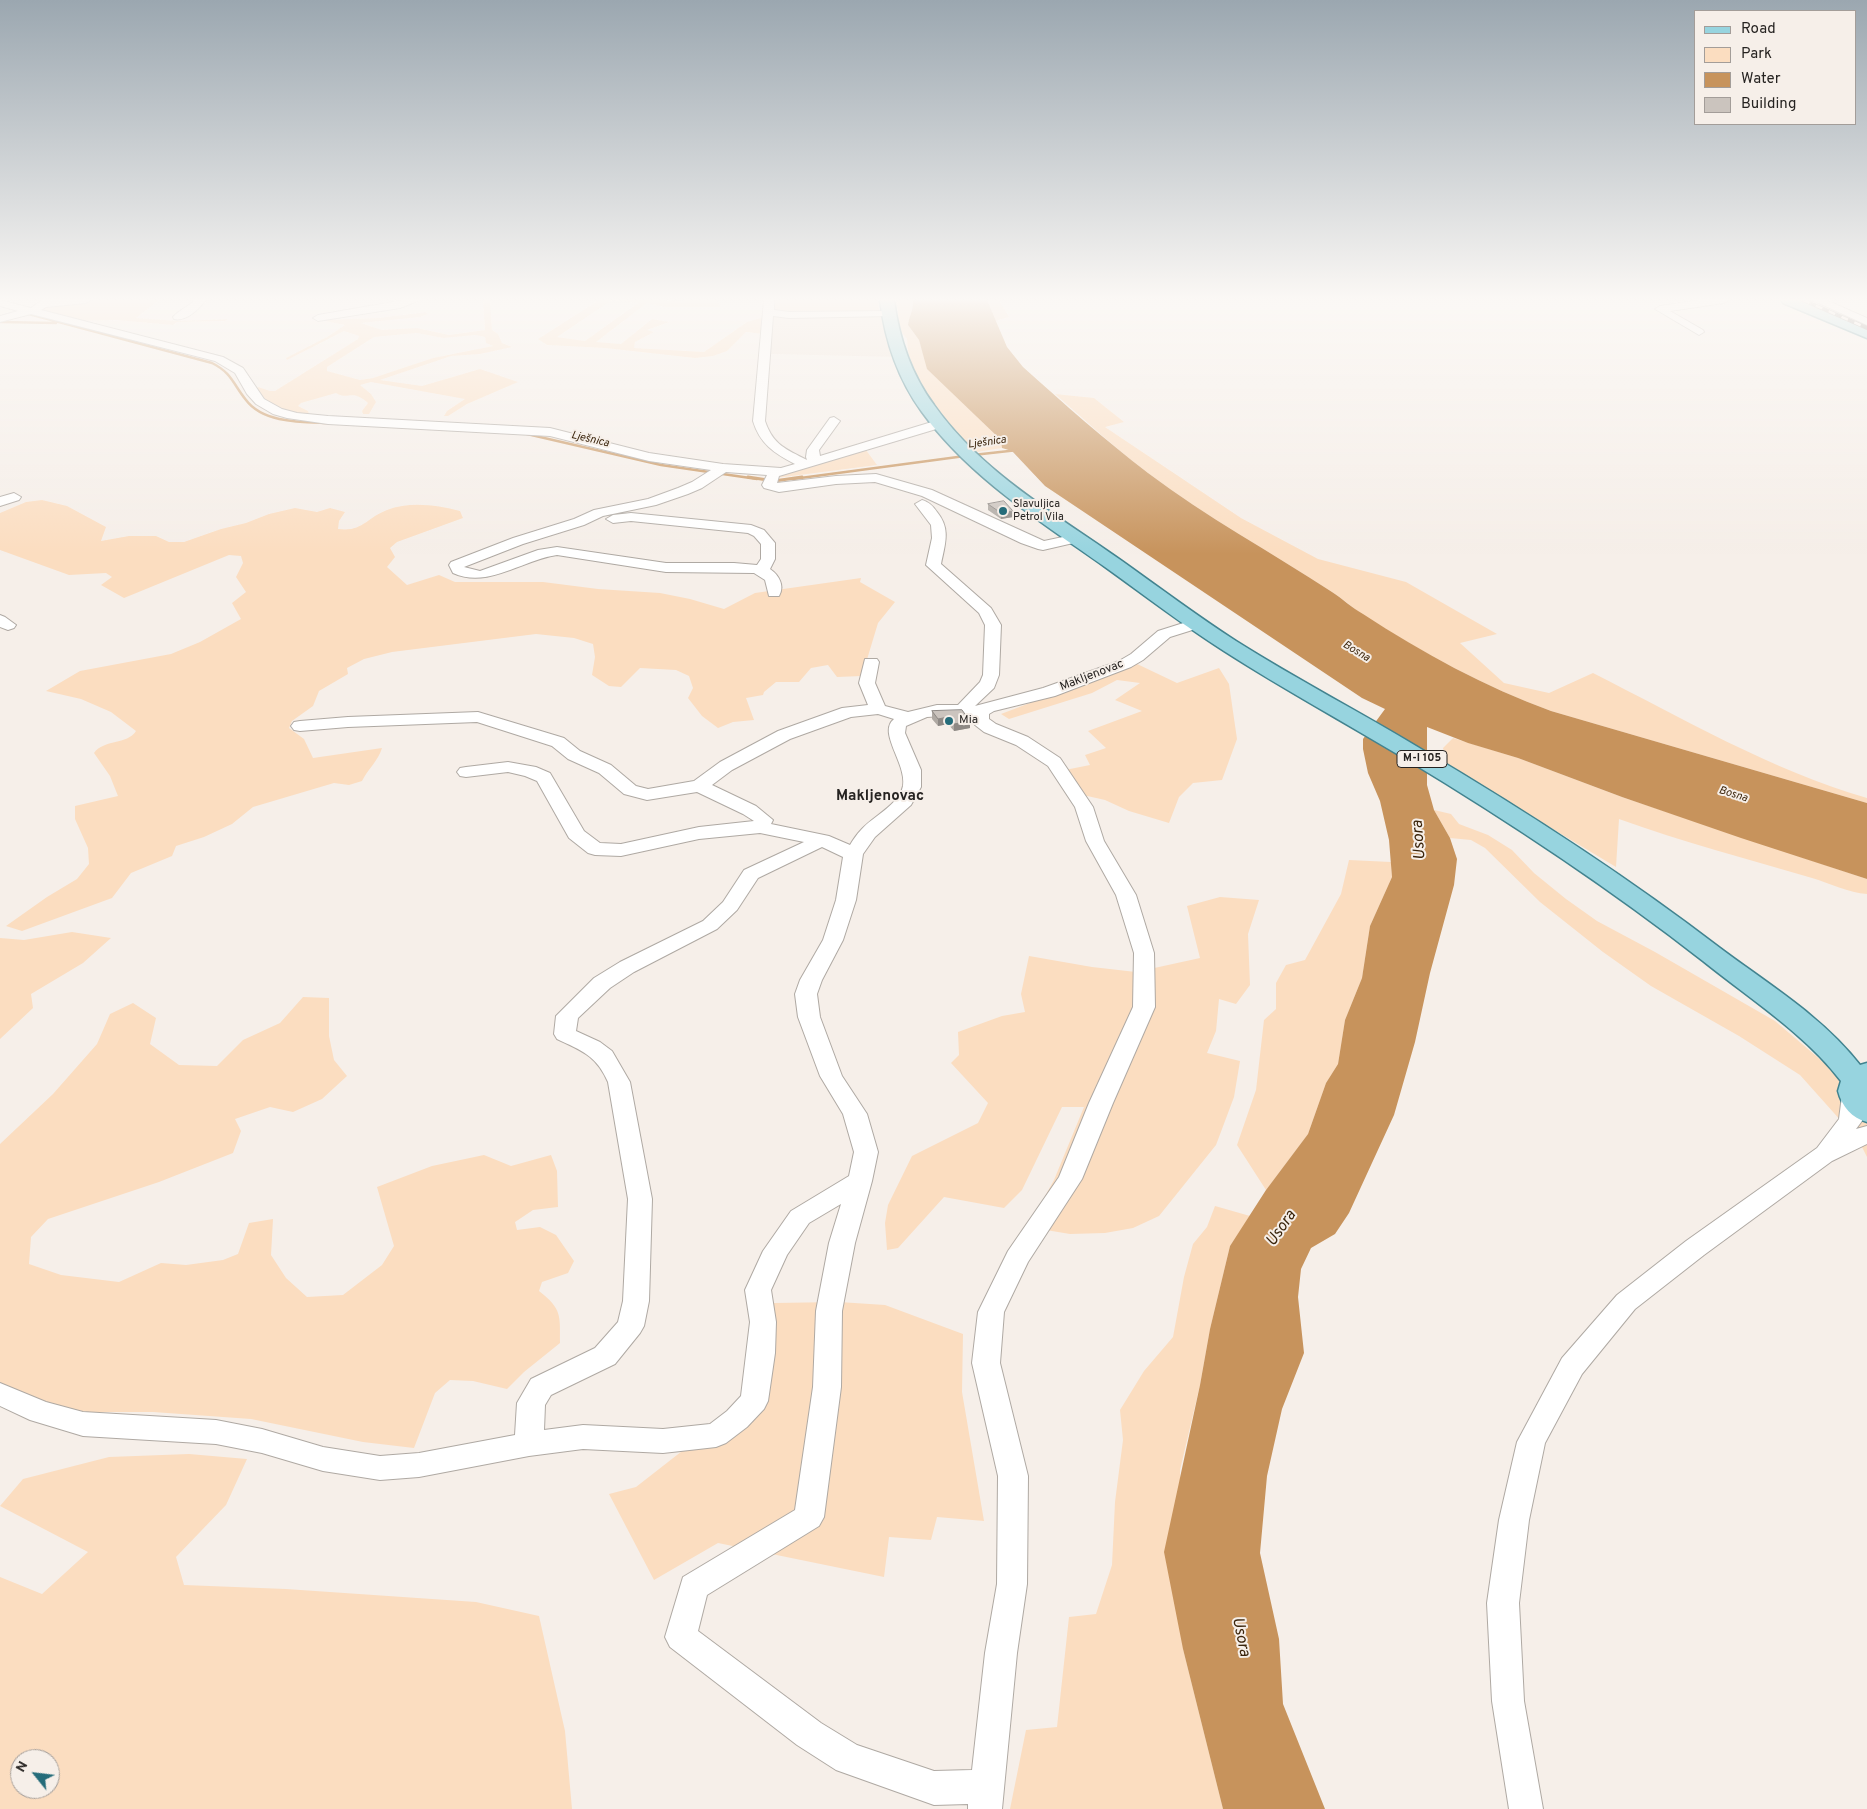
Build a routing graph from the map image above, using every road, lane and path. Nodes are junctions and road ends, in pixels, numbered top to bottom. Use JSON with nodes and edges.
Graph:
{"nodes":[{"id":1,"x":249,"y":384,"type":"edge"},
{"id":2,"x":762,"y":384,"type":"edge"},
{"id":3,"x":913,"y":384,"type":"edge"},
{"id":4,"x":834,"y":421,"type":"dead end"},
{"id":5,"x":939,"y":424,"type":"junction"},
{"id":6,"x":301,"y":426,"type":"dead end"},
{"id":7,"x":812,"y":463,"type":"junction"},
{"id":8,"x":715,"y":473,"type":"junction"},
{"id":9,"x":771,"y":478,"type":"junction"},
{"id":10,"x":14,"y":497,"type":"dead end"},
{"id":11,"x":0,"y":502,"type":"edge"},
{"id":12,"x":922,"y":504,"type":"dead end"},
{"id":13,"x":579,"y":522,"type":"junction"},
{"id":14,"x":1077,"y":538,"type":"junction"},
{"id":15,"x":762,"y":572,"type":"junction"},
{"id":16,"x":774,"y":593,"type":"dead end"},
{"id":17,"x":1166,"y":603,"type":"junction"},
{"id":18,"x":1195,"y":623,"type":"junction"},
{"id":19,"x":1168,"y":629,"type":"junction"},
{"id":20,"x":871,"y":662,"type":"dead end"},
{"id":21,"x":878,"y":709,"type":"junction"},
{"id":22,"x":972,"y":710,"type":"junction"},
{"id":23,"x":907,"y":717,"type":"junction"},
{"id":24,"x":300,"y":726,"type":"dead end"},
{"id":25,"x":466,"y":772,"type":"dead end"},
{"id":26,"x":700,"y":786,"type":"junction"},
{"id":27,"x":760,"y":827,"type":"junction"},
{"id":28,"x":822,"y":840,"type":"junction"},
{"id":29,"x":854,"y":854,"type":"junction"},
{"id":30,"x":1862,"y":1084,"type":"edge"},
{"id":31,"x":1867,"y":1134,"type":"edge"},
{"id":32,"x":1824,"y":1155,"type":"junction"},
{"id":33,"x":860,"y":1180,"type":"junction"},
{"id":34,"x":0,"y":1394,"type":"edge"},
{"id":35,"x":529,"y":1444,"type":"junction"},
{"id":36,"x":987,"y":1798,"type":"edge"},
{"id":37,"x":1526,"y":1809,"type":"edge"}],
"edges":[{"from":1,"to":8,"type":"street"},
{"from":2,"to":7,"type":"street"},
{"from":3,"to":5,"type":"main road","number":"M-I 105"},
{"from":4,"to":7,"type":"street"},
{"from":5,"to":7,"type":"street"},
{"from":5,"to":14,"type":"main road","number":"M-I 105"},
{"from":6,"to":8,"type":"street"},
{"from":7,"to":9,"type":"street"},
{"from":8,"to":9,"type":"street"},
{"from":8,"to":13,"type":"street"},
{"from":9,"to":14,"type":"street"},
{"from":10,"to":11,"type":"street"},
{"from":12,"to":22,"type":"street"},
{"from":13,"to":15,"type":"street"},
{"from":13,"to":15,"type":"street"},
{"from":14,"to":17,"type":"main road","number":"M-I 105"},
{"from":15,"to":16,"type":"street"},
{"from":17,"to":18,"type":"main road","number":"M-I 105"},
{"from":17,"to":19,"type":"main road"},
{"from":18,"to":19,"type":"street","name":"Makljenovac"},
{"from":18,"to":30,"type":"main road","number":"M-I 105"},
{"from":19,"to":22,"type":"street","name":"Makljenovac"},
{"from":20,"to":21,"type":"street"},
{"from":21,"to":23,"type":"street"},
{"from":21,"to":26,"type":"street"},
{"from":22,"to":23,"type":"street","name":"Makljenovac"},
{"from":22,"to":36,"type":"street"},
{"from":23,"to":29,"type":"street"},
{"from":24,"to":26,"type":"street"},
{"from":25,"to":27,"type":"street"},
{"from":26,"to":27,"type":"street"},
{"from":27,"to":28,"type":"street"},
{"from":28,"to":29,"type":"street"},
{"from":28,"to":35,"type":"street"},
{"from":29,"to":33,"type":"street"},
{"from":30,"to":32,"type":"street"},
{"from":31,"to":32,"type":"street"},
{"from":32,"to":37,"type":"street"},
{"from":33,"to":35,"type":"street"},
{"from":33,"to":36,"type":"street"},
{"from":34,"to":35,"type":"street"}]}
